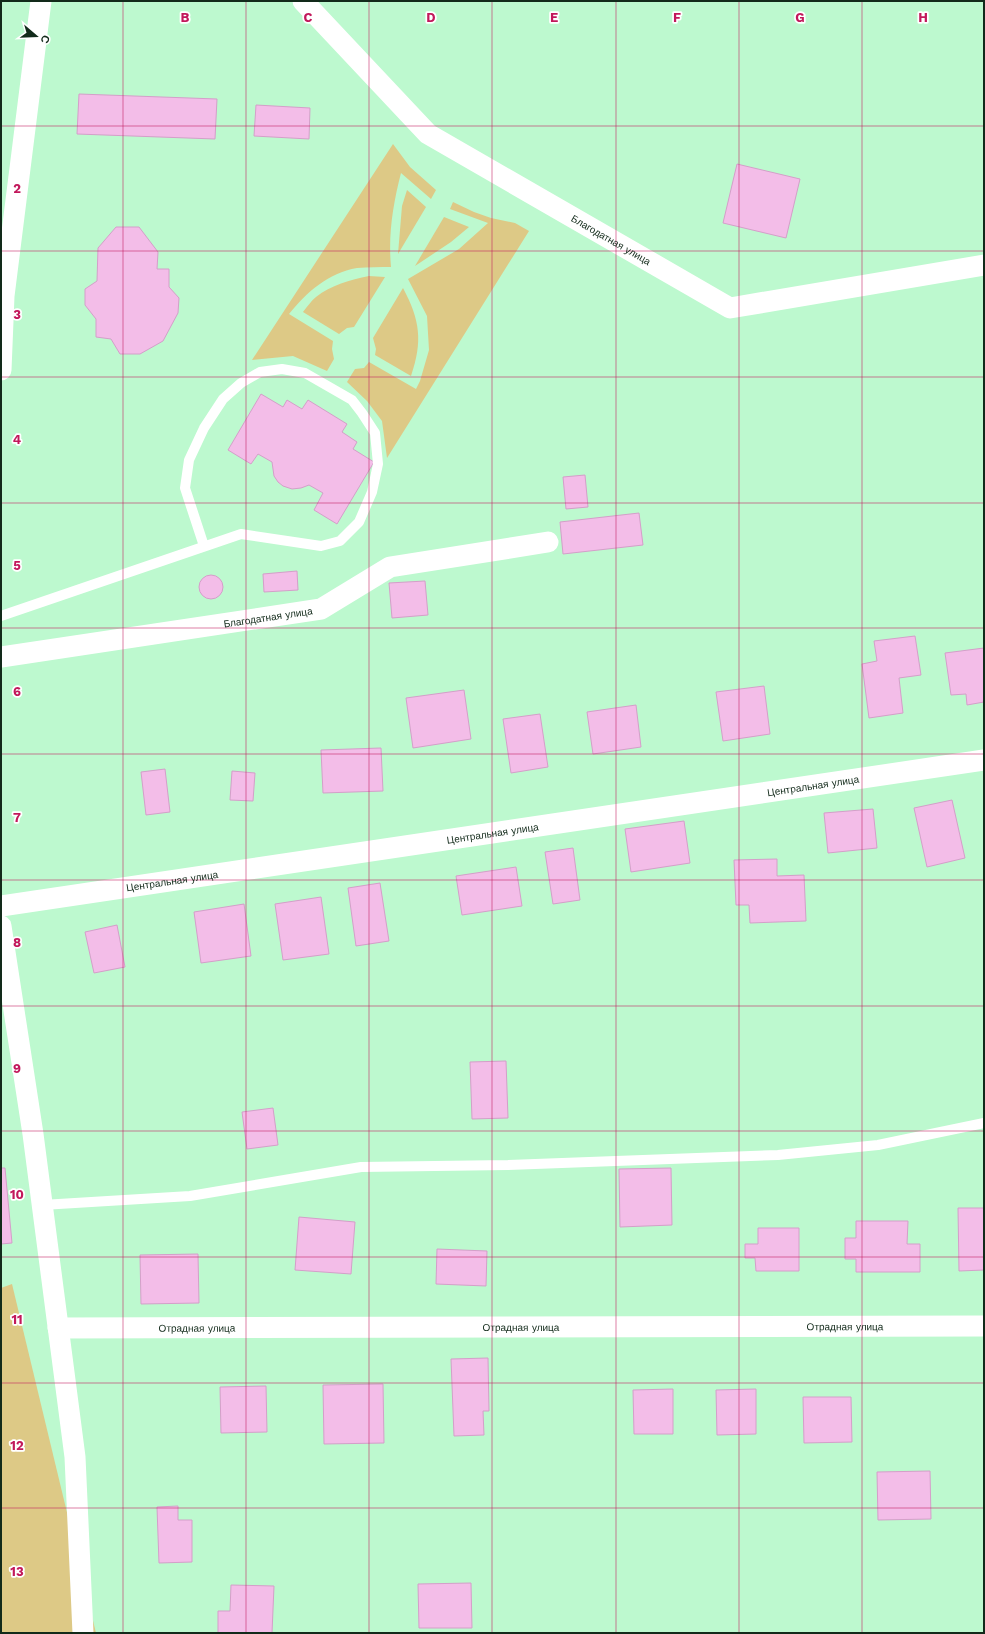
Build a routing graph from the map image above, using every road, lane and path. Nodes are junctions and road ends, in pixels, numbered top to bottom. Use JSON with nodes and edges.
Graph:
{"nodes":[{"id":1,"x":41,"y":1,"type":"edge"},
{"id":2,"x":303,"y":1,"type":"edge"},
{"id":3,"x":984,"y":265,"type":"edge"},
{"id":4,"x":1,"y":370,"type":"edge"},
{"id":5,"x":548,"y":542,"type":"dead end"},
{"id":6,"x":204,"y":546,"type":"junction"},
{"id":7,"x":1,"y":616,"type":"edge"},
{"id":8,"x":1,"y":657,"type":"edge"},
{"id":9,"x":984,"y":760,"type":"edge"},
{"id":10,"x":1,"y":906,"type":"edge"},
{"id":11,"x":1,"y":926,"type":"edge"},
{"id":12,"x":984,"y":1123,"type":"edge"},
{"id":13,"x":42,"y":1205,"type":"junction"},
{"id":14,"x":984,"y":1326,"type":"edge"},
{"id":15,"x":58,"y":1328,"type":"junction"},
{"id":16,"x":83,"y":1633,"type":"edge"}],
"edges":[{"from":1,"to":4,"type":"street"},
{"from":2,"to":3,"type":"street","name":"Благодатная улица"},
{"from":5,"to":8,"type":"street","name":"Благодатная улица"},
{"from":6,"to":6,"type":"lane"},
{"from":6,"to":7,"type":"lane"},
{"from":9,"to":10,"type":"street","name":"Центральная улица"},
{"from":11,"to":13,"type":"street"},
{"from":12,"to":13,"type":"lane"},
{"from":13,"to":15,"type":"street"},
{"from":14,"to":15,"type":"street","name":"Отрадная улица"},
{"from":15,"to":16,"type":"street"}]}
